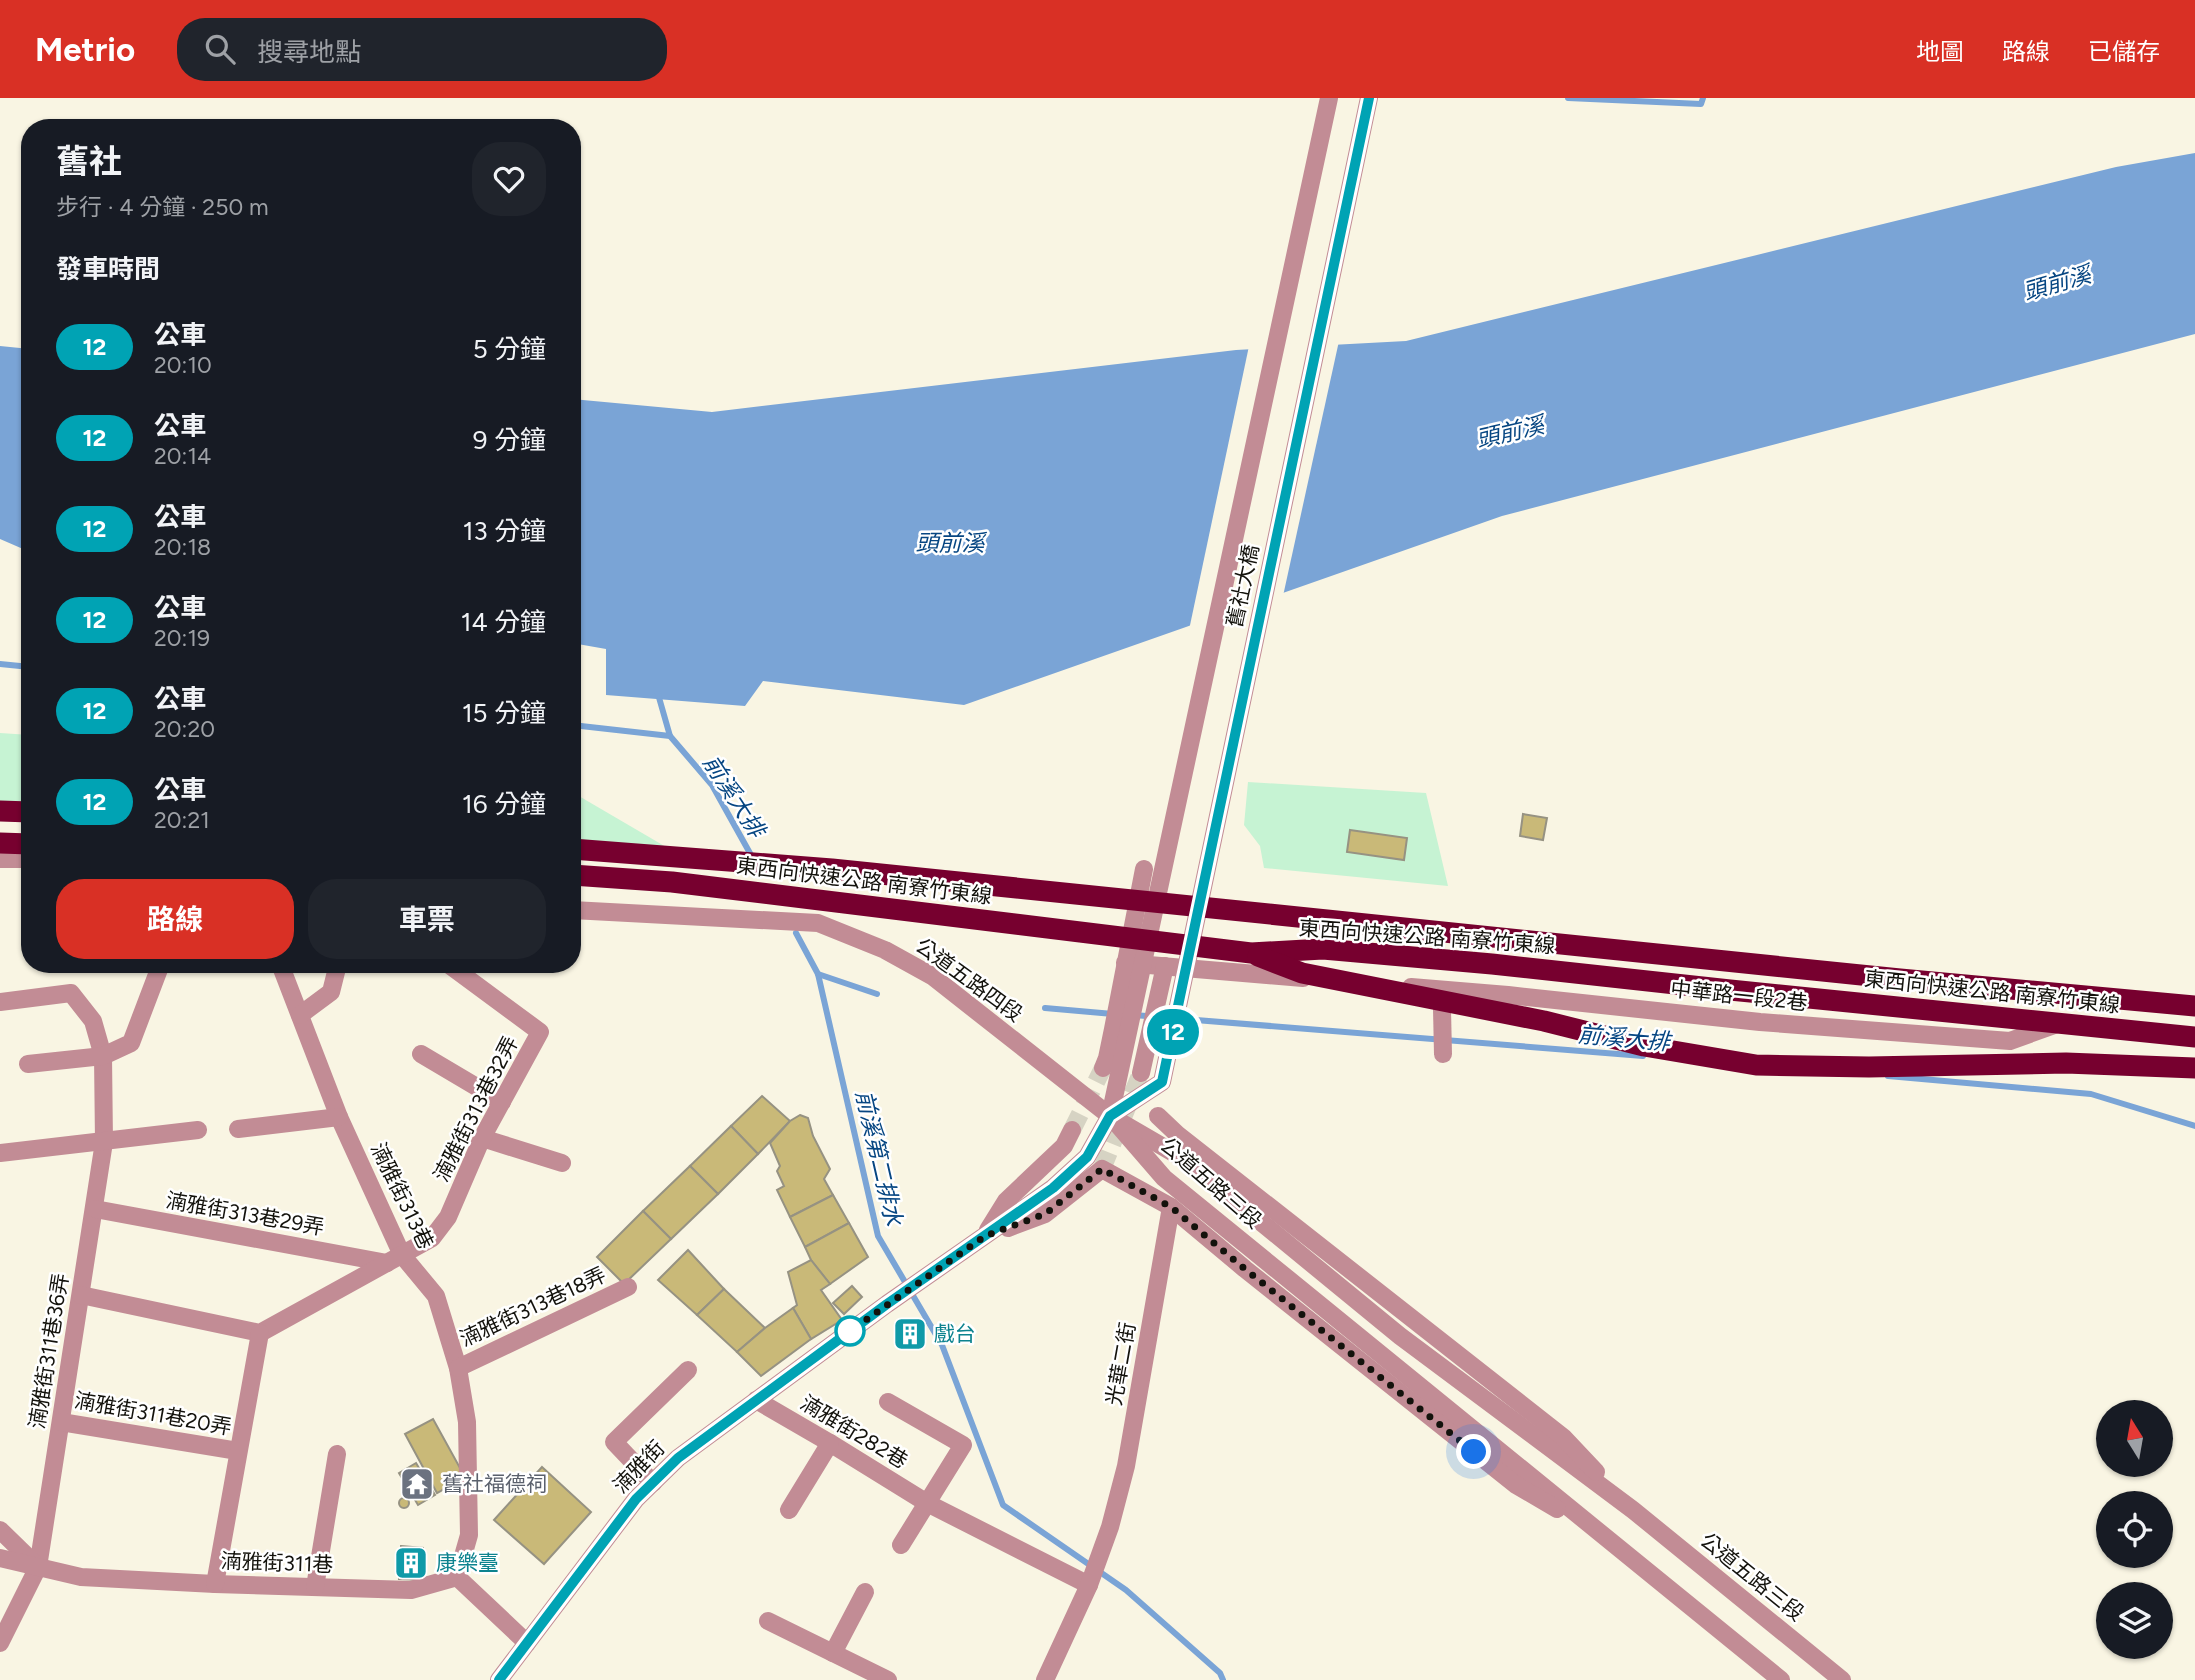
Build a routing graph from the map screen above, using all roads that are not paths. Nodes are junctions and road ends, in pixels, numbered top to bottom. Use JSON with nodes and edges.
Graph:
{"nodes":[{"id":1,"x":1329,"y":98,"type":"edge"},
{"id":2,"x":1368,"y":98,"type":"edge"},
{"id":3,"x":0,"y":811,"type":"edge"},
{"id":4,"x":21,"y":812,"type":"edge"},
{"id":5,"x":0,"y":843,"type":"edge"},
{"id":6,"x":21,"y":844,"type":"edge"},
{"id":7,"x":581,"y":850,"type":"edge"},
{"id":8,"x":0,"y":859,"type":"edge"},
{"id":9,"x":21,"y":859,"type":"edge"},
{"id":10,"x":0,"y":867,"type":"edge"},
{"id":11,"x":21,"y":867,"type":"edge"},
{"id":12,"x":1144,"y":869,"type":"dead end"},
{"id":13,"x":581,"y":876,"type":"edge"},
{"id":14,"x":581,"y":910,"type":"edge"},
{"id":15,"x":1251,"y":953,"type":"junction"},
{"id":16,"x":1125,"y":963,"type":"junction"},
{"id":17,"x":1165,"y":966,"type":"junction"},
{"id":18,"x":157,"y":973,"type":"edge"},
{"id":19,"x":284,"y":973,"type":"edge"},
{"id":20,"x":336,"y":973,"type":"edge"},
{"id":21,"x":460,"y":973,"type":"edge"},
{"id":22,"x":1378,"y":984,"type":"junction"},
{"id":23,"x":1508,"y":995,"type":"junction"},
{"id":24,"x":0,"y":1002,"type":"edge"},
{"id":25,"x":2195,"y":1006,"type":"edge"},
{"id":26,"x":1442,"y":1009,"type":"junction"},
{"id":27,"x":300,"y":1015,"type":"junction"},
{"id":28,"x":2195,"y":1030,"type":"edge"},
{"id":29,"x":2195,"y":1037,"type":"edge"},
{"id":30,"x":421,"y":1054,"type":"dead end"},
{"id":31,"x":1443,"y":1054,"type":"dead end"},
{"id":32,"x":103,"y":1056,"type":"junction"},
{"id":33,"x":28,"y":1064,"type":"dead end"},
{"id":34,"x":1112,"y":1067,"type":"junction"},
{"id":35,"x":2195,"y":1068,"type":"edge"},
{"id":36,"x":1141,"y":1073,"type":"tunnel mouth"},
{"id":37,"x":502,"y":1102,"type":"junction"},
{"id":38,"x":1110,"y":1116,"type":"junction"},
{"id":39,"x":1158,"y":1116,"type":"dead end"},
{"id":40,"x":340,"y":1117,"type":"junction"},
{"id":41,"x":198,"y":1129,"type":"dead end"},
{"id":42,"x":238,"y":1129,"type":"dead end"},
{"id":43,"x":1072,"y":1130,"type":"tunnel mouth"},
{"id":44,"x":482,"y":1138,"type":"junction"},
{"id":45,"x":104,"y":1142,"type":"junction"},
{"id":46,"x":0,"y":1153,"type":"edge"},
{"id":47,"x":562,"y":1163,"type":"dead end"},
{"id":48,"x":1171,"y":1207,"type":"junction"},
{"id":49,"x":95,"y":1209,"type":"junction"},
{"id":50,"x":985,"y":1236,"type":"junction"},
{"id":51,"x":394,"y":1259,"type":"junction"},
{"id":52,"x":628,"y":1287,"type":"dead end"},
{"id":53,"x":81,"y":1295,"type":"junction"},
{"id":54,"x":260,"y":1333,"type":"junction"},
{"id":55,"x":458,"y":1368,"type":"junction"},
{"id":56,"x":688,"y":1370,"type":"dead end"},
{"id":57,"x":756,"y":1401,"type":"junction"},
{"id":58,"x":888,"y":1402,"type":"dead end"},
{"id":59,"x":61,"y":1422,"type":"junction"},
{"id":60,"x":830,"y":1443,"type":"junction"},
{"id":61,"x":238,"y":1451,"type":"junction"},
{"id":62,"x":337,"y":1454,"type":"dead end"},
{"id":63,"x":653,"y":1483,"type":"junction"},
{"id":64,"x":927,"y":1503,"type":"junction"},
{"id":65,"x":789,"y":1510,"type":"dead end"},
{"id":66,"x":1633,"y":1510,"type":"junction"},
{"id":67,"x":0,"y":1530,"type":"edge"},
{"id":68,"x":1601,"y":1534,"type":"junction"},
{"id":69,"x":901,"y":1545,"type":"dead end"},
{"id":70,"x":0,"y":1558,"type":"edge"},
{"id":71,"x":37,"y":1567,"type":"junction"},
{"id":72,"x":457,"y":1577,"type":"junction"},
{"id":73,"x":215,"y":1584,"type":"junction"},
{"id":74,"x":1089,"y":1585,"type":"junction"},
{"id":75,"x":316,"y":1587,"type":"junction"},
{"id":76,"x":865,"y":1592,"type":"dead end"},
{"id":77,"x":768,"y":1622,"type":"dead end"},
{"id":78,"x":0,"y":1643,"type":"edge"},
{"id":79,"x":527,"y":1643,"type":"junction"},
{"id":80,"x":833,"y":1653,"type":"junction"},
{"id":81,"x":499,"y":1680,"type":"edge"},
{"id":82,"x":888,"y":1680,"type":"edge"},
{"id":83,"x":1045,"y":1680,"type":"edge"},
{"id":84,"x":1781,"y":1680,"type":"edge"},
{"id":85,"x":1842,"y":1680,"type":"edge"}],
"edges":[{"from":1,"to":34,"type":"street","name":"舊社大橋"},
{"from":2,"to":38,"type":"street","name":"舊社大橋"},
{"from":3,"to":4,"type":"highway"},
{"from":5,"to":6,"type":"highway"},
{"from":7,"to":25,"type":"highway","name":"東西向快速公路 南寮竹東線"},
{"from":8,"to":9,"type":"street"},
{"from":10,"to":11,"type":"street"},
{"from":12,"to":16,"type":"street"},
{"from":13,"to":15,"type":"highway","name":"東西向快速公路 南寮竹東線"},
{"from":14,"to":38,"type":"street","name":"公道五路四段"},
{"from":15,"to":29,"type":"highway","name":"東西向快速公路 南寮竹東線"},
{"from":15,"to":35,"type":"highway"},
{"from":16,"to":17,"type":"street"},
{"from":16,"to":34,"type":"street"},
{"from":17,"to":22,"type":"street","name":"中華路一段2巷"},
{"from":17,"to":36,"type":"street"},
{"from":18,"to":32,"type":"street"},
{"from":19,"to":27,"type":"street","name":"湳雅街313巷"},
{"from":20,"to":27,"type":"street"},
{"from":21,"to":37,"type":"street","name":"湳雅街313巷32弄"},
{"from":22,"to":23,"type":"street","name":"中華路一段2巷"},
{"from":22,"to":26,"type":"street","name":"中華路一段2巷"},
{"from":23,"to":26,"type":"street","name":"中華路一段2巷"},
{"from":23,"to":28,"type":"street","name":"中華路一段2巷"},
{"from":24,"to":32,"type":"street","name":"湳雅街311巷36弄"},
{"from":26,"to":31,"type":"street"},
{"from":27,"to":40,"type":"street","name":"湳雅街313巷"},
{"from":30,"to":37,"type":"street"},
{"from":32,"to":33,"type":"street"},
{"from":32,"to":45,"type":"street","name":"湳雅街311巷36弄"},
{"from":34,"to":38,"type":"street"},
{"from":37,"to":44,"type":"street","name":"湳雅街313巷32弄"},
{"from":38,"to":50,"type":"street"},
{"from":38,"to":66,"type":"street","name":"公道五路三段"},
{"from":38,"to":68,"type":"street","name":"公道五路三段"},
{"from":39,"to":66,"type":"street","name":"公道五路三段"},
{"from":40,"to":42,"type":"street"},
{"from":40,"to":51,"type":"street","name":"湳雅街313巷"},
{"from":41,"to":45,"type":"street"},
{"from":43,"to":50,"type":"street"},
{"from":44,"to":47,"type":"street"},
{"from":44,"to":51,"type":"street","name":"湳雅街313巷32弄"},
{"from":45,"to":46,"type":"street"},
{"from":45,"to":49,"type":"street","name":"湳雅街311巷36弄"},
{"from":48,"to":50,"type":"street","name":"公道五路三段"},
{"from":48,"to":68,"type":"street","name":"公道五路三段"},
{"from":48,"to":74,"type":"street","name":"光華二街"},
{"from":49,"to":51,"type":"street","name":"湳雅街313巷29弄"},
{"from":49,"to":53,"type":"street","name":"湳雅街311巷36弄"},
{"from":50,"to":57,"type":"street","name":"湳雅街"},
{"from":51,"to":54,"type":"street","name":"湳雅街313巷32弄"},
{"from":51,"to":55,"type":"street","name":"湳雅街313巷"},
{"from":52,"to":55,"type":"street","name":"湳雅街313巷18弄"},
{"from":53,"to":54,"type":"street"},
{"from":53,"to":59,"type":"street","name":"湳雅街311巷36弄"},
{"from":54,"to":61,"type":"street","name":"湳雅街311巷20弄"},
{"from":55,"to":72,"type":"street","name":"湳雅街313巷"},
{"from":56,"to":63,"type":"street"},
{"from":57,"to":60,"type":"street","name":"湳雅街282巷"},
{"from":57,"to":63,"type":"street","name":"湳雅街"},
{"from":58,"to":64,"type":"street","name":"湳雅街282巷"},
{"from":59,"to":61,"type":"street","name":"湳雅街311巷20弄"},
{"from":59,"to":71,"type":"street","name":"湳雅街311巷36弄"},
{"from":60,"to":64,"type":"street","name":"湳雅街282巷"},
{"from":60,"to":65,"type":"street"},
{"from":61,"to":73,"type":"street","name":"湳雅街311巷20弄"},
{"from":62,"to":75,"type":"street"},
{"from":63,"to":79,"type":"street","name":"湳雅街"},
{"from":64,"to":69,"type":"street"},
{"from":64,"to":74,"type":"street","name":"湳雅街282巷"},
{"from":66,"to":85,"type":"street","name":"公道五路三段"},
{"from":67,"to":71,"type":"street"},
{"from":68,"to":84,"type":"street","name":"公道五路三段"},
{"from":70,"to":71,"type":"street","name":"湳雅街311巷"},
{"from":71,"to":73,"type":"street","name":"湳雅街311巷"},
{"from":71,"to":78,"type":"street","name":"湳雅街311巷36弄"},
{"from":72,"to":75,"type":"street","name":"湳雅街311巷"},
{"from":72,"to":79,"type":"street"},
{"from":73,"to":75,"type":"street","name":"湳雅街311巷"},
{"from":74,"to":83,"type":"street"},
{"from":76,"to":80,"type":"street"},
{"from":77,"to":80,"type":"street"},
{"from":79,"to":81,"type":"street","name":"湳雅街"},
{"from":80,"to":82,"type":"street"}]}
